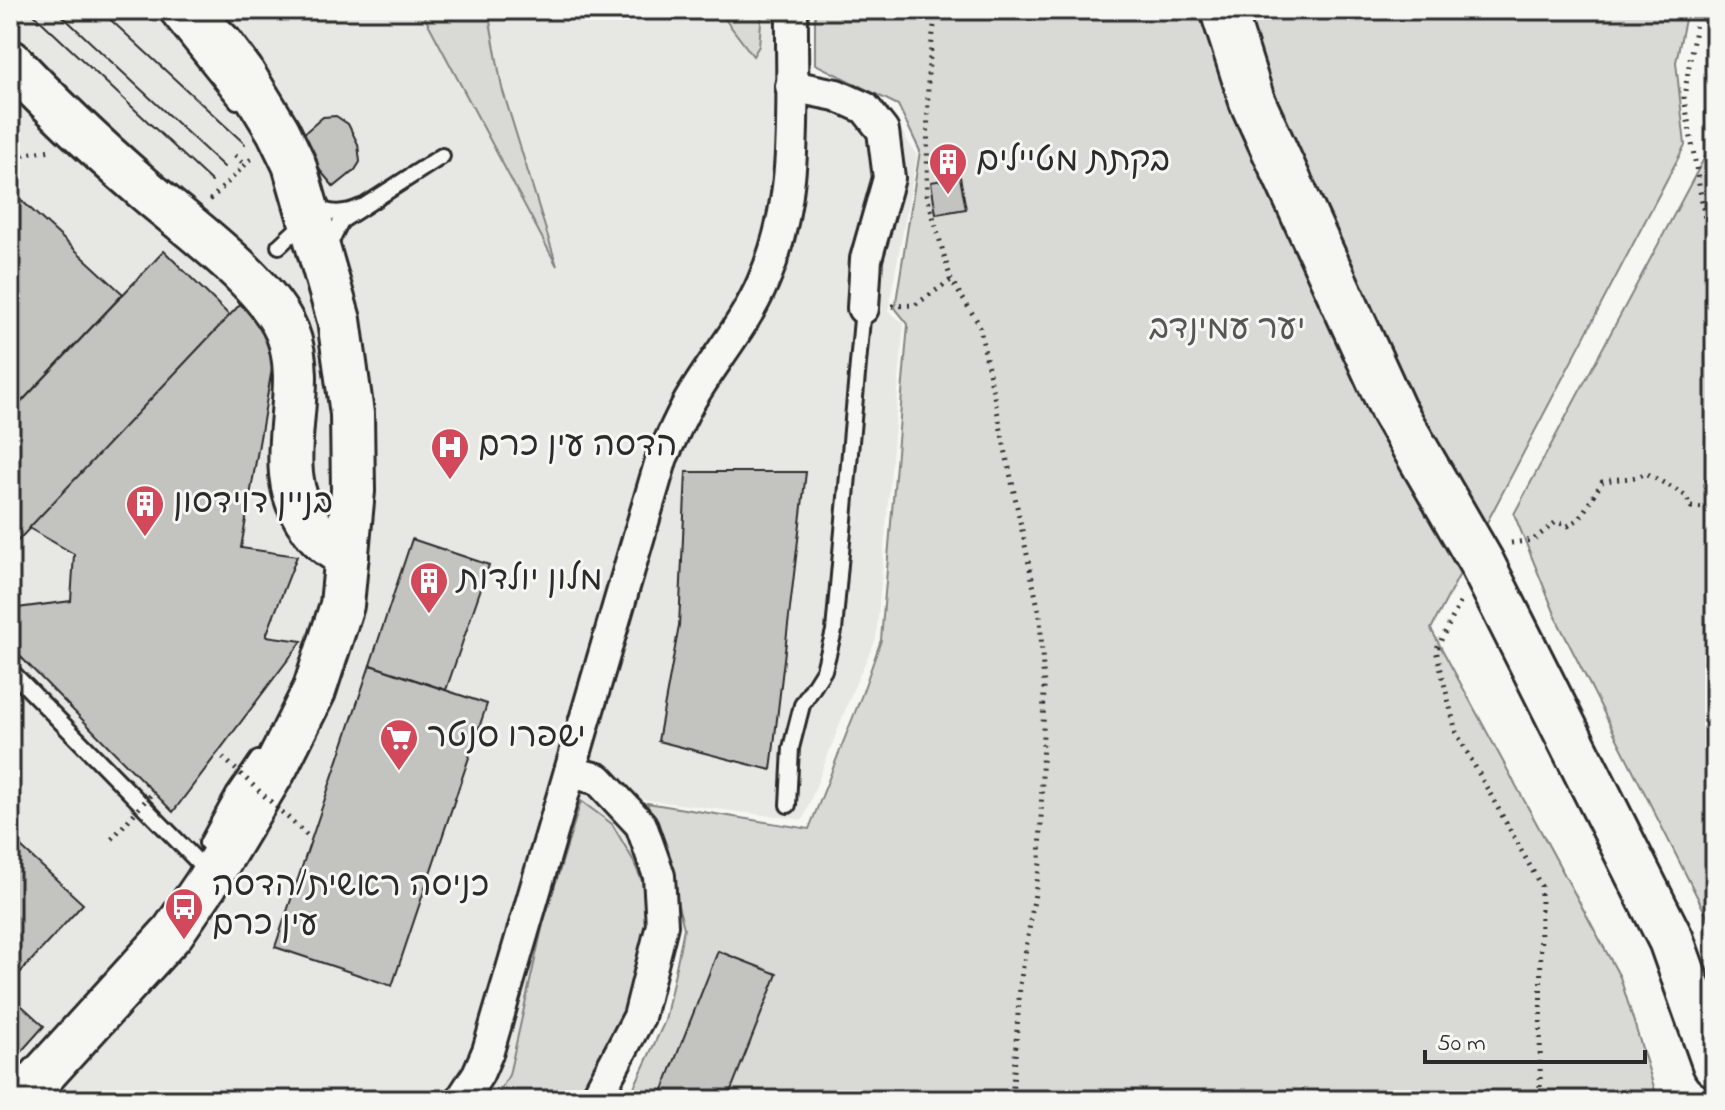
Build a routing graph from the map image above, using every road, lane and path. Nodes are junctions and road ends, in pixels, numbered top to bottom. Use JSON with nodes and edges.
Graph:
{"nodes":[{"id":1,"x":164,"y":10,"type":"edge"},
{"id":2,"x":186,"y":10,"type":"edge"},
{"id":3,"x":792,"y":10,"type":"edge"},
{"id":4,"x":936,"y":10,"type":"edge"},
{"id":5,"x":1223,"y":10,"type":"edge"},
{"id":6,"x":1698,"y":10,"type":"edge"},
{"id":7,"x":10,"y":61,"type":"edge"},
{"id":8,"x":791,"y":86,"type":"junction"},
{"id":9,"x":246,"y":112,"type":"dead end"},
{"id":10,"x":264,"y":138,"type":"dead end"},
{"id":11,"x":257,"y":152,"type":"dead end"},
{"id":12,"x":235,"y":155,"type":"dead end"},
{"id":13,"x":442,"y":156,"type":"dead end"},
{"id":14,"x":245,"y":165,"type":"junction"},
{"id":15,"x":361,"y":207,"type":"junction"},
{"id":16,"x":307,"y":208,"type":"junction"},
{"id":17,"x":185,"y":225,"type":"junction"},
{"id":18,"x":279,"y":246,"type":"dead end"},
{"id":19,"x":325,"y":270,"type":"junction"},
{"id":20,"x":1715,"y":278,"type":"edge"},
{"id":21,"x":951,"y":280,"type":"junction"},
{"id":22,"x":863,"y":308,"type":"junction"},
{"id":23,"x":1715,"y":514,"type":"edge"},
{"id":24,"x":347,"y":556,"type":"junction"},
{"id":25,"x":1481,"y":562,"type":"junction"},
{"id":26,"x":10,"y":670,"type":"edge"},
{"id":27,"x":314,"y":691,"type":"junction"},
{"id":28,"x":217,"y":752,"type":"dead end"},
{"id":29,"x":570,"y":772,"type":"junction"},
{"id":30,"x":153,"y":792,"type":"dead end"},
{"id":31,"x":788,"y":805,"type":"dead end"},
{"id":32,"x":112,"y":839,"type":"dead end"},
{"id":33,"x":311,"y":839,"type":"dead end"},
{"id":34,"x":197,"y":861,"type":"junction"},
{"id":35,"x":190,"y":908,"type":"junction"},
{"id":36,"x":1715,"y":1064,"type":"edge"},
{"id":37,"x":20,"y":1100,"type":"edge"},
{"id":38,"x":461,"y":1100,"type":"edge"},
{"id":39,"x":595,"y":1100,"type":"edge"},
{"id":40,"x":1012,"y":1100,"type":"edge"},
{"id":41,"x":1540,"y":1100,"type":"edge"}],
"edges":[{"from":1,"to":9,"type":"lane"},
{"from":2,"to":16,"type":"street"},
{"from":3,"to":8,"type":"street"},
{"from":4,"to":21,"type":"path"},
{"from":5,"to":25,"type":"main road"},
{"from":6,"to":20,"type":"path"},
{"from":7,"to":17,"type":"street"},
{"from":8,"to":22,"type":"street"},
{"from":8,"to":29,"type":"street"},
{"from":10,"to":16,"type":"lane"},
{"from":11,"to":14,"type":"path"},
{"from":12,"to":14,"type":"path"},
{"from":13,"to":15,"type":"lane"},
{"from":14,"to":17,"type":"path"},
{"from":15,"to":16,"type":"lane"},
{"from":15,"to":19,"type":"lane"},
{"from":16,"to":18,"type":"lane"},
{"from":16,"to":19,"type":"street"},
{"from":17,"to":24,"type":"street"},
{"from":19,"to":24,"type":"street"},
{"from":21,"to":22,"type":"path"},
{"from":21,"to":40,"type":"path"},
{"from":22,"to":31,"type":"lane"},
{"from":23,"to":25,"type":"path"},
{"from":24,"to":27,"type":"street"},
{"from":25,"to":36,"type":"main road"},
{"from":25,"to":41,"type":"path"},
{"from":26,"to":34,"type":"lane"},
{"from":27,"to":34,"type":"lane"},
{"from":27,"to":35,"type":"street"},
{"from":28,"to":33,"type":"path","bridge":true},
{"from":29,"to":38,"type":"street"},
{"from":29,"to":39,"type":"street"},
{"from":30,"to":32,"type":"path","bridge":true},
{"from":34,"to":35,"type":"lane"},
{"from":35,"to":37,"type":"street"}]}
